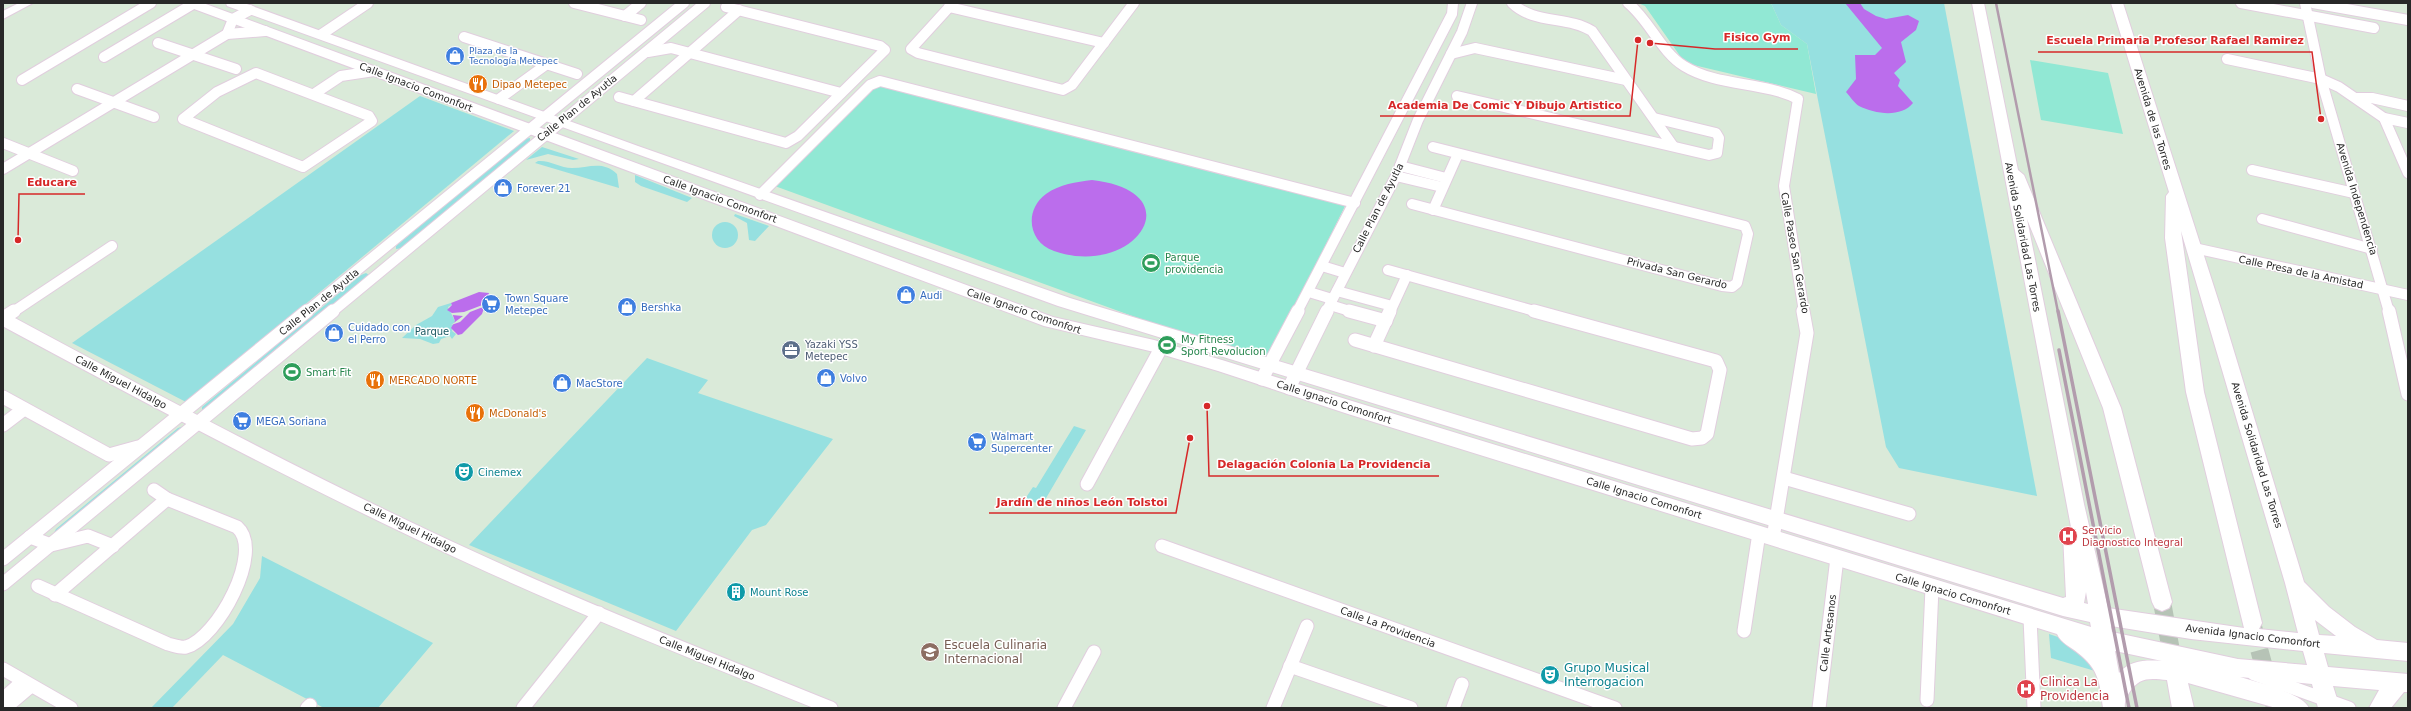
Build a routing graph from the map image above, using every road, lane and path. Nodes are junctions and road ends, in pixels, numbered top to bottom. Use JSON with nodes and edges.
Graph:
{"nodes":[{"id":1,"x":27,"y":3,"type":"edge"},
{"id":2,"x":151,"y":3,"type":"edge"},
{"id":3,"x":192,"y":3,"type":"edge"},
{"id":4,"x":232,"y":3,"type":"edge"},
{"id":5,"x":368,"y":3,"type":"edge"},
{"id":6,"x":574,"y":3,"type":"edge"},
{"id":7,"x":641,"y":3,"type":"edge"},
{"id":8,"x":705,"y":3,"type":"edge"},
{"id":9,"x":1134,"y":3,"type":"edge"},
{"id":10,"x":1453,"y":3,"type":"edge"},
{"id":11,"x":1472,"y":3,"type":"edge"},
{"id":12,"x":1512,"y":3,"type":"edge"},
{"id":13,"x":1628,"y":3,"type":"edge"},
{"id":14,"x":1978,"y":3,"type":"edge"},
{"id":15,"x":2117,"y":3,"type":"edge"},
{"id":16,"x":2241,"y":3,"type":"edge"},
{"id":17,"x":2305,"y":3,"type":"edge"},
{"id":18,"x":2313,"y":3,"type":"edge"},
{"id":19,"x":677,"y":5,"type":"edge"},
{"id":20,"x":951,"y":5,"type":"edge"},
{"id":21,"x":726,"y":7,"type":"dead end"},
{"id":22,"x":250,"y":10,"type":"junction"},
{"id":23,"x":739,"y":10,"type":"junction"},
{"id":24,"x":3,"y":16,"type":"edge"},
{"id":25,"x":625,"y":16,"type":"junction"},
{"id":26,"x":2308,"y":16,"type":"junction"},
{"id":27,"x":233,"y":20,"type":"junction"},
{"id":28,"x":641,"y":20,"type":"dead end"},
{"id":29,"x":2408,"y":20,"type":"edge"},
{"id":30,"x":2374,"y":28,"type":"dead end"},
{"id":31,"x":265,"y":31,"type":"junction"},
{"id":32,"x":1462,"y":32,"type":"junction"},
{"id":33,"x":227,"y":34,"type":"junction"},
{"id":34,"x":322,"y":34,"type":"junction"},
{"id":35,"x":464,"y":36,"type":"dead end"},
{"id":36,"x":665,"y":37,"type":"junction"},
{"id":37,"x":158,"y":43,"type":"dead end"},
{"id":38,"x":1104,"y":43,"type":"junction"},
{"id":39,"x":671,"y":48,"type":"junction"},
{"id":40,"x":1475,"y":48,"type":"junction"},
{"id":41,"x":628,"y":49,"type":"junction"},
{"id":42,"x":646,"y":53,"type":"junction"},
{"id":43,"x":688,"y":53,"type":"junction"},
{"id":44,"x":193,"y":54,"type":"junction"},
{"id":45,"x":1451,"y":54,"type":"junction"},
{"id":46,"x":104,"y":57,"type":"dead end"},
{"id":47,"x":2227,"y":60,"type":"dead end"},
{"id":48,"x":347,"y":61,"type":"junction"},
{"id":49,"x":547,"y":64,"type":"junction"},
{"id":50,"x":606,"y":66,"type":"junction"},
{"id":51,"x":236,"y":70,"type":"dead end"},
{"id":52,"x":374,"y":71,"type":"junction"},
{"id":53,"x":624,"y":71,"type":"junction"},
{"id":54,"x":577,"y":74,"type":"dead end"},
{"id":55,"x":341,"y":76,"type":"junction"},
{"id":56,"x":2321,"y":79,"type":"junction"},
{"id":57,"x":22,"y":80,"type":"dead end"},
{"id":58,"x":1626,"y":80,"type":"junction"},
{"id":59,"x":77,"y":89,"type":"dead end"},
{"id":60,"x":841,"y":93,"type":"junction"},
{"id":61,"x":314,"y":94,"type":"junction"},
{"id":62,"x":1457,"y":96,"type":"dead end"},
{"id":63,"x":619,"y":97,"type":"dead end"},
{"id":64,"x":2356,"y":98,"type":"junction"},
{"id":65,"x":499,"y":99,"type":"junction"},
{"id":66,"x":634,"y":101,"type":"junction"},
{"id":67,"x":114,"y":102,"type":"junction"},
{"id":68,"x":1404,"y":105,"type":"junction"},
{"id":69,"x":2408,"y":106,"type":"edge"},
{"id":70,"x":1423,"y":109,"type":"junction"},
{"id":71,"x":1398,"y":116,"type":"junction"},
{"id":72,"x":154,"y":117,"type":"dead end"},
{"id":73,"x":545,"y":117,"type":"junction"},
{"id":74,"x":1654,"y":118,"type":"junction"},
{"id":75,"x":2384,"y":118,"type":"junction"},
{"id":76,"x":1418,"y":120,"type":"junction"},
{"id":77,"x":560,"y":122,"type":"junction"},
{"id":78,"x":2408,"y":123,"type":"edge"},
{"id":79,"x":537,"y":132,"type":"junction"},
{"id":80,"x":3,"y":143,"type":"edge"},
{"id":81,"x":1673,"y":146,"type":"junction"},
{"id":82,"x":1433,"y":147,"type":"dead end"},
{"id":83,"x":27,"y":154,"type":"junction"},
{"id":84,"x":1458,"y":154,"type":"junction"},
{"id":85,"x":2007,"y":157,"type":"junction"},
{"id":86,"x":3,"y":169,"type":"edge"},
{"id":87,"x":2252,"y":170,"type":"dead end"},
{"id":88,"x":74,"y":171,"type":"dead end"},
{"id":89,"x":1398,"y":171,"type":"junction"},
{"id":90,"x":2408,"y":173,"type":"edge"},
{"id":91,"x":1444,"y":183,"type":"junction"},
{"id":92,"x":2175,"y":190,"type":"junction"},
{"id":93,"x":2354,"y":193,"type":"junction"},
{"id":94,"x":760,"y":195,"type":"junction"},
{"id":95,"x":1355,"y":202,"type":"junction"},
{"id":96,"x":1412,"y":204,"type":"dead end"},
{"id":97,"x":1433,"y":210,"type":"junction"},
{"id":98,"x":2262,"y":219,"type":"dead end"},
{"id":99,"x":112,"y":246,"type":"dead end"},
{"id":100,"x":2194,"y":248,"type":"junction"},
{"id":101,"x":2372,"y":249,"type":"junction"},
{"id":102,"x":381,"y":252,"type":"junction"},
{"id":103,"x":398,"y":258,"type":"junction"},
{"id":104,"x":365,"y":265,"type":"junction"},
{"id":105,"x":1322,"y":266,"type":"junction"},
{"id":106,"x":1388,"y":270,"type":"dead end"},
{"id":107,"x":382,"y":271,"type":"junction"},
{"id":108,"x":1345,"y":273,"type":"junction"},
{"id":109,"x":1407,"y":275,"type":"junction"},
{"id":110,"x":2384,"y":290,"type":"junction"},
{"id":111,"x":1309,"y":292,"type":"junction"},
{"id":112,"x":2408,"y":295,"type":"edge"},
{"id":113,"x":1333,"y":298,"type":"junction"},
{"id":114,"x":1392,"y":306,"type":"junction"},
{"id":115,"x":3,"y":319,"type":"edge"},
{"id":116,"x":1386,"y":321,"type":"junction"},
{"id":117,"x":1355,"y":340,"type":"dead end"},
{"id":118,"x":1374,"y":346,"type":"junction"},
{"id":119,"x":1161,"y":348,"type":"junction"},
{"id":120,"x":2405,"y":366,"type":"edge"},
{"id":121,"x":1266,"y":372,"type":"junction"},
{"id":122,"x":1293,"y":381,"type":"junction"},
{"id":123,"x":2408,"y":394,"type":"edge"},
{"id":124,"x":3,"y":397,"type":"edge"},
{"id":125,"x":24,"y":409,"type":"junction"},
{"id":126,"x":180,"y":414,"type":"junction"},
{"id":127,"x":3,"y":424,"type":"edge"},
{"id":128,"x":199,"y":424,"type":"junction"},
{"id":129,"x":141,"y":446,"type":"junction"},
{"id":130,"x":109,"y":455,"type":"junction"},
{"id":131,"x":108,"y":473,"type":"junction"},
{"id":132,"x":1784,"y":478,"type":"junction"},
{"id":133,"x":1087,"y":484,"type":"dead end"},
{"id":134,"x":154,"y":490,"type":"dead end"},
{"id":135,"x":167,"y":500,"type":"junction"},
{"id":136,"x":2075,"y":504,"type":"junction"},
{"id":137,"x":90,"y":513,"type":"junction"},
{"id":138,"x":1909,"y":514,"type":"dead end"},
{"id":139,"x":1769,"y":531,"type":"junction"},
{"id":140,"x":88,"y":536,"type":"junction"},
{"id":141,"x":30,"y":537,"type":"junction"},
{"id":142,"x":51,"y":545,"type":"junction"},
{"id":143,"x":113,"y":546,"type":"junction"},
{"id":144,"x":1162,"y":546,"type":"dead end"},
{"id":145,"x":1837,"y":558,"type":"junction"},
{"id":146,"x":3,"y":560,"type":"edge"},
{"id":147,"x":24,"y":567,"type":"junction"},
{"id":148,"x":2295,"y":583,"type":"junction"},
{"id":149,"x":3,"y":584,"type":"edge"},
{"id":150,"x":38,"y":586,"type":"dead end"},
{"id":151,"x":1932,"y":588,"type":"junction"},
{"id":152,"x":55,"y":594,"type":"junction"},
{"id":153,"x":2162,"y":602,"type":"tunnel mouth"},
{"id":154,"x":2063,"y":607,"type":"junction"},
{"id":155,"x":599,"y":613,"type":"junction"},
{"id":156,"x":2099,"y":616,"type":"junction"},
{"id":157,"x":2030,"y":618,"type":"junction"},
{"id":158,"x":2252,"y":623,"type":"tunnel mouth"},
{"id":159,"x":2051,"y":624,"type":"junction"},
{"id":160,"x":1307,"y":626,"type":"dead end"},
{"id":161,"x":1744,"y":632,"type":"dead end"},
{"id":162,"x":2103,"y":639,"type":"junction"},
{"id":163,"x":2311,"y":644,"type":"junction"},
{"id":164,"x":2401,"y":651,"type":"edge"},
{"id":165,"x":1094,"y":652,"type":"dead end"},
{"id":166,"x":1290,"y":666,"type":"junction"},
{"id":167,"x":2238,"y":668,"type":"junction"},
{"id":168,"x":3,"y":669,"type":"edge"},
{"id":169,"x":2108,"y":672,"type":"junction"},
{"id":170,"x":2320,"y":675,"type":"junction"},
{"id":171,"x":2177,"y":680,"type":"tunnel mouth"},
{"id":172,"x":27,"y":683,"type":"junction"},
{"id":173,"x":2404,"y":683,"type":"edge"},
{"id":174,"x":1462,"y":684,"type":"dead end"},
{"id":175,"x":3,"y":699,"type":"edge"},
{"id":176,"x":1927,"y":700,"type":"dead end"},
{"id":177,"x":2328,"y":705,"type":"edge"},
{"id":178,"x":2113,"y":706,"type":"edge"},
{"id":179,"x":5,"y":708,"type":"edge"},
{"id":180,"x":71,"y":708,"type":"edge"},
{"id":181,"x":523,"y":708,"type":"edge"},
{"id":182,"x":831,"y":708,"type":"edge"},
{"id":183,"x":1064,"y":708,"type":"edge"},
{"id":184,"x":1273,"y":708,"type":"edge"},
{"id":185,"x":1411,"y":708,"type":"edge"},
{"id":186,"x":1453,"y":708,"type":"edge"},
{"id":187,"x":1615,"y":708,"type":"edge"},
{"id":188,"x":1819,"y":708,"type":"edge"},
{"id":189,"x":2034,"y":708,"type":"edge"},
{"id":190,"x":2183,"y":708,"type":"edge"},
{"id":191,"x":2298,"y":708,"type":"edge"},
{"id":192,"x":2349,"y":708,"type":"edge"},
{"id":193,"x":2380,"y":708,"type":"edge"}],
"edges":[{"from":1,"to":24,"type":"street"},
{"from":2,"to":57,"type":"street"},
{"from":3,"to":27,"type":"main road","name":"Calle Ignacio Comonfort"},
{"from":3,"to":46,"type":"street"},
{"from":4,"to":22,"type":"main road","name":"Calle Ignacio Comonfort"},
{"from":5,"to":34,"type":"street"},
{"from":6,"to":25,"type":"street"},
{"from":7,"to":25,"type":"street"},
{"from":8,"to":36,"type":"street","name":"Calle Plan de Ayutla"},
{"from":9,"to":38,"type":"street"},
{"from":10,"to":68,"type":"street"},
{"from":11,"to":32,"type":"street","name":"Calle Plan de Ayutla"},
{"from":12,"to":58,"type":"street"},
{"from":13,"to":132,"type":"street","name":"Calle Paseo San Gerardo"},
{"from":14,"to":85,"type":"main road"},
{"from":15,"to":92,"type":"main road","name":"Avenida de las Torres"},
{"from":16,"to":26,"type":"street"},
{"from":17,"to":26,"type":"street","name":"Avenida Independencia"},
{"from":18,"to":29,"type":"street"},
{"from":19,"to":41,"type":"street","name":"Calle Plan de Ayutla"},
{"from":20,"to":38,"type":"street"},
{"from":20,"to":38,"type":"street"},
{"from":21,"to":23,"type":"street"},
{"from":22,"to":27,"type":"street"},
{"from":22,"to":34,"type":"main road","name":"Calle Ignacio Comonfort"},
{"from":23,"to":43,"type":"street"},
{"from":23,"to":60,"type":"street"},
{"from":25,"to":28,"type":"street"},
{"from":26,"to":30,"type":"street"},
{"from":26,"to":56,"type":"street","name":"Avenida Independencia"},
{"from":27,"to":31,"type":"main road","name":"Calle Ignacio Comonfort"},
{"from":27,"to":33,"type":"street"},
{"from":31,"to":33,"type":"street"},
{"from":31,"to":48,"type":"main road","name":"Calle Ignacio Comonfort"},
{"from":32,"to":40,"type":"street"},
{"from":32,"to":45,"type":"street","name":"Calle Plan de Ayutla"},
{"from":33,"to":44,"type":"street"},
{"from":34,"to":65,"type":"main road","name":"Calle Ignacio Comonfort"},
{"from":35,"to":49,"type":"street"},
{"from":36,"to":39,"type":"street"},
{"from":36,"to":42,"type":"street","name":"Calle Plan de Ayutla"},
{"from":37,"to":44,"type":"street"},
{"from":39,"to":42,"type":"street"},
{"from":39,"to":43,"type":"street"},
{"from":40,"to":45,"type":"street"},
{"from":40,"to":58,"type":"street"},
{"from":41,"to":42,"type":"street"},
{"from":41,"to":50,"type":"street","name":"Calle Plan de Ayutla"},
{"from":42,"to":53,"type":"street","name":"Calle Plan de Ayutla"},
{"from":43,"to":60,"type":"street"},
{"from":43,"to":66,"type":"street"},
{"from":44,"to":51,"type":"street"},
{"from":44,"to":67,"type":"street"},
{"from":45,"to":70,"type":"street","name":"Calle Plan de Ayutla"},
{"from":47,"to":56,"type":"street"},
{"from":48,"to":52,"type":"main road","name":"Calle Ignacio Comonfort"},
{"from":48,"to":55,"type":"street"},
{"from":49,"to":54,"type":"street"},
{"from":49,"to":65,"type":"street"},
{"from":50,"to":53,"type":"street","name":"Calle Plan de Ayutla"},
{"from":50,"to":73,"type":"street","name":"Calle Plan de Ayutla"},
{"from":52,"to":55,"type":"street"},
{"from":52,"to":79,"type":"main road","name":"Calle Ignacio Comonfort"},
{"from":53,"to":77,"type":"street","name":"Calle Plan de Ayutla"},
{"from":55,"to":61,"type":"street"},
{"from":56,"to":64,"type":"street"},
{"from":56,"to":93,"type":"street","name":"Avenida Independencia"},
{"from":58,"to":74,"type":"street"},
{"from":59,"to":67,"type":"street"},
{"from":60,"to":66,"type":"street"},
{"from":61,"to":61,"type":"street"},
{"from":62,"to":81,"type":"street"},
{"from":63,"to":66,"type":"street"},
{"from":64,"to":69,"type":"street"},
{"from":64,"to":75,"type":"street"},
{"from":65,"to":73,"type":"main road","name":"Calle Ignacio Comonfort"},
{"from":67,"to":72,"type":"street"},
{"from":67,"to":83,"type":"street"},
{"from":68,"to":70,"type":"street"},
{"from":68,"to":71,"type":"street"},
{"from":70,"to":76,"type":"street","name":"Calle Plan de Ayutla"},
{"from":71,"to":76,"type":"street"},
{"from":71,"to":95,"type":"street"},
{"from":73,"to":77,"type":"main road","name":"Calle Ignacio Comonfort"},
{"from":73,"to":79,"type":"street","name":"Calle Plan de Ayutla"},
{"from":74,"to":81,"type":"street"},
{"from":74,"to":81,"type":"street"},
{"from":75,"to":78,"type":"street"},
{"from":75,"to":90,"type":"street"},
{"from":76,"to":89,"type":"street","name":"Calle Plan de Ayutla"},
{"from":77,"to":79,"type":"street","name":"Calle Plan de Ayutla"},
{"from":77,"to":94,"type":"main road","name":"Calle Ignacio Comonfort"},
{"from":79,"to":102,"type":"street","name":"Calle Plan de Ayutla"},
{"from":79,"to":103,"type":"street","name":"Calle Plan de Ayutla"},
{"from":79,"to":119,"type":"main road","name":"Calle Ignacio Comonfort"},
{"from":80,"to":83,"type":"street"},
{"from":82,"to":84,"type":"street","name":"Privada San Gerardo"},
{"from":83,"to":86,"type":"street"},
{"from":83,"to":88,"type":"street"},
{"from":84,"to":91,"type":"street"},
{"from":84,"to":97,"type":"street","name":"Privada San Gerardo"},
{"from":85,"to":136,"type":"main road","name":"Avenida Solidaridad Las Torres"},
{"from":85,"to":153,"type":"main road","name":"Avenida Solidaridad Las Torres"},
{"from":87,"to":93,"type":"street"},
{"from":89,"to":91,"type":"street"},
{"from":89,"to":108,"type":"street","name":"Calle Plan de Ayutla"},
{"from":91,"to":97,"type":"street"},
{"from":92,"to":100,"type":"main road","name":"Avenida Solidaridad Las Torres"},
{"from":92,"to":158,"type":"main road"},
{"from":93,"to":101,"type":"street","name":"Avenida Independencia"},
{"from":94,"to":95,"type":"street"},
{"from":94,"to":121,"type":"main road","name":"Calle Ignacio Comonfort"},
{"from":95,"to":105,"type":"street"},
{"from":96,"to":97,"type":"street","name":"Privada San Gerardo"},
{"from":98,"to":101,"type":"street"},
{"from":99,"to":115,"type":"street"},
{"from":100,"to":110,"type":"street","name":"Calle Presa de la Amistad"},
{"from":100,"to":148,"type":"main road","name":"Avenida Solidaridad Las Torres"},
{"from":101,"to":110,"type":"street","name":"Avenida Independencia"},
{"from":102,"to":103,"type":"street"},
{"from":102,"to":104,"type":"street","name":"Calle Plan de Ayutla"},
{"from":103,"to":107,"type":"street","name":"Calle Plan de Ayutla"},
{"from":104,"to":107,"type":"street","name":"Calle Plan de Ayutla"},
{"from":104,"to":126,"type":"street","name":"Calle Plan de Ayutla"},
{"from":105,"to":108,"type":"street"},
{"from":105,"to":111,"type":"street"},
{"from":106,"to":109,"type":"street"},
{"from":107,"to":128,"type":"street","name":"Calle Plan de Ayutla"},
{"from":108,"to":113,"type":"street","name":"Calle Plan de Ayutla"},
{"from":109,"to":114,"type":"street"},
{"from":109,"to":118,"type":"street"},
{"from":110,"to":112,"type":"street","name":"Calle Presa de la Amistad"},
{"from":110,"to":120,"type":"street","name":"Avenida Independencia"},
{"from":111,"to":113,"type":"street"},
{"from":111,"to":121,"type":"street"},
{"from":113,"to":114,"type":"street"},
{"from":113,"to":116,"type":"street"},
{"from":113,"to":122,"type":"street","name":"Calle Plan de Ayutla"},
{"from":114,"to":116,"type":"street"},
{"from":115,"to":126,"type":"street","name":"Calle Miguel Hidalgo"},
{"from":116,"to":118,"type":"street"},
{"from":117,"to":118,"type":"street"},
{"from":119,"to":121,"type":"main road","name":"Calle Ignacio Comonfort"},
{"from":119,"to":133,"type":"street"},
{"from":120,"to":123,"type":"street","name":"Avenida Independencia"},
{"from":121,"to":122,"type":"main road","name":"Calle Ignacio Comonfort"},
{"from":122,"to":139,"type":"main road","name":"Calle Ignacio Comonfort"},
{"from":124,"to":125,"type":"street"},
{"from":125,"to":127,"type":"street"},
{"from":125,"to":130,"type":"street"},
{"from":126,"to":128,"type":"street","name":"Calle Miguel Hidalgo"},
{"from":126,"to":129,"type":"street","name":"Calle Plan de Ayutla"},
{"from":128,"to":137,"type":"street","name":"Calle Plan de Ayutla"},
{"from":128,"to":155,"type":"street","name":"Calle Miguel Hidalgo"},
{"from":129,"to":130,"type":"street"},
{"from":129,"to":131,"type":"street","name":"Calle Plan de Ayutla"},
{"from":130,"to":131,"type":"street"},
{"from":131,"to":141,"type":"street","name":"Calle Plan de Ayutla"},
{"from":132,"to":138,"type":"street"},
{"from":132,"to":139,"type":"street","name":"Calle Paseo San Gerardo"},
{"from":134,"to":135,"type":"street"},
{"from":135,"to":143,"type":"street"},
{"from":135,"to":152,"type":"street"},
{"from":136,"to":154,"type":"main road"},
{"from":136,"to":156,"type":"main road","name":"Avenida Solidaridad Las Torres"},
{"from":137,"to":140,"type":"street"},
{"from":137,"to":142,"type":"street","name":"Calle Plan de Ayutla"},
{"from":139,"to":145,"type":"main road","name":"Calle Ignacio Comonfort"},
{"from":139,"to":154,"type":"main road","name":"Calle Ignacio Comonfort"},
{"from":139,"to":161,"type":"street","name":"Calle Paseo San Gerardo"},
{"from":140,"to":142,"type":"street"},
{"from":140,"to":143,"type":"street"},
{"from":141,"to":142,"type":"street"},
{"from":141,"to":146,"type":"street","name":"Calle Plan de Ayutla"},
{"from":142,"to":147,"type":"street","name":"Calle Plan de Ayutla"},
{"from":143,"to":152,"type":"street"},
{"from":144,"to":187,"type":"street","name":"Calle La Providencia"},
{"from":145,"to":151,"type":"main road","name":"Calle Ignacio Comonfort"},
{"from":145,"to":188,"type":"street","name":"Calle Artesanos"},
{"from":146,"to":147,"type":"street","name":"Calle Plan de Ayutla"},
{"from":147,"to":149,"type":"street","name":"Calle Plan de Ayutla"},
{"from":148,"to":163,"type":"main road","name":"Avenida Solidaridad Las Torres"},
{"from":148,"to":164,"type":"main road"},
{"from":150,"to":152,"type":"street"},
{"from":151,"to":157,"type":"main road","name":"Calle Ignacio Comonfort"},
{"from":151,"to":176,"type":"street"},
{"from":154,"to":156,"type":"main road","name":"Calle Ignacio Comonfort"},
{"from":155,"to":181,"type":"street"},
{"from":155,"to":182,"type":"street","name":"Calle Miguel Hidalgo"},
{"from":156,"to":162,"type":"main road","name":"Avenida Solidaridad Las Torres"},
{"from":156,"to":163,"type":"main road","name":"Avenida Ignacio Comonfort"},
{"from":157,"to":159,"type":"main road","name":"Calle Ignacio Comonfort"},
{"from":157,"to":189,"type":"street"},
{"from":159,"to":162,"type":"main road","name":"Calle Ignacio Comonfort"},
{"from":159,"to":169,"type":"main road"},
{"from":160,"to":166,"type":"street"},
{"from":162,"to":167,"type":"main road"},
{"from":162,"to":169,"type":"main road","name":"Avenida Solidaridad Las Torres"},
{"from":163,"to":164,"type":"main road","name":"Avenida Ignacio Comonfort"},
{"from":163,"to":170,"type":"main road","name":"Avenida Solidaridad Las Torres"},
{"from":165,"to":183,"type":"street"},
{"from":166,"to":184,"type":"street"},
{"from":166,"to":185,"type":"street"},
{"from":167,"to":170,"type":"main road"},
{"from":167,"to":177,"type":"street"},
{"from":168,"to":172,"type":"street"},
{"from":169,"to":178,"type":"main road","name":"Avenida Solidaridad Las Torres"},
{"from":170,"to":173,"type":"main road"},
{"from":170,"to":177,"type":"main road","name":"Avenida Solidaridad Las Torres"},
{"from":171,"to":190,"type":"main road"},
{"from":172,"to":175,"type":"street"},
{"from":172,"to":179,"type":"street"},
{"from":172,"to":180,"type":"street"},
{"from":173,"to":193,"type":"main road"},
{"from":174,"to":186,"type":"street"},
{"from":177,"to":192,"type":"street"},
{"from":178,"to":191,"type":"main road"}]}
